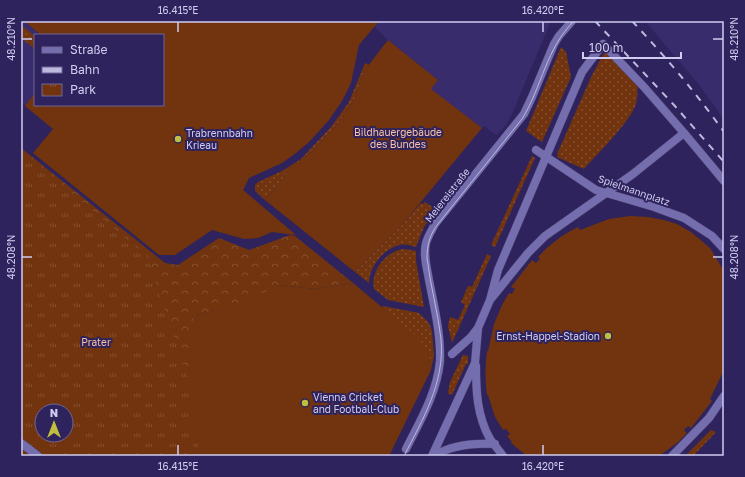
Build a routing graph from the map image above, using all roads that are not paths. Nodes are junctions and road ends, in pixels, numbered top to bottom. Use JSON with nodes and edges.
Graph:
{"nodes":[{"id":1,"x":572,"y":21,"type":"edge"},
{"id":2,"x":684,"y":133,"type":"junction"},
{"id":3,"x":536,"y":150,"type":"dead end"},
{"id":4,"x":546,"y":156,"type":"junction"},
{"id":5,"x":724,"y":181,"type":"edge"},
{"id":6,"x":606,"y":194,"type":"junction"},
{"id":7,"x":724,"y":249,"type":"edge"},
{"id":8,"x":490,"y":300,"type":"junction"},
{"id":9,"x":478,"y":328,"type":"junction"},
{"id":10,"x":452,"y":354,"type":"dead end"},
{"id":11,"x":475,"y":363,"type":"junction"},
{"id":12,"x":724,"y":396,"type":"edge"},
{"id":13,"x":21,"y":443,"type":"edge"},
{"id":14,"x":495,"y":444,"type":"junction"},
{"id":15,"x":406,"y":449,"type":"dead end"},
{"id":16,"x":38,"y":456,"type":"edge"},
{"id":17,"x":433,"y":456,"type":"edge"},
{"id":18,"x":504,"y":456,"type":"edge"},
{"id":19,"x":672,"y":456,"type":"edge"}],
"edges":[{"from":1,"to":15,"type":"street","name":"Meiereistraße"},
{"from":2,"to":4,"type":"street"},
{"from":2,"to":5,"type":"street"},
{"from":2,"to":6,"type":"street"},
{"from":3,"to":4,"type":"street","name":"Spielmannplatz"},
{"from":4,"to":6,"type":"street","name":"Spielmannplatz"},
{"from":4,"to":8,"type":"street"},
{"from":6,"to":7,"type":"street","name":"Spielmannplatz"},
{"from":6,"to":8,"type":"street"},
{"from":8,"to":9,"type":"street"},
{"from":9,"to":10,"type":"street"},
{"from":9,"to":11,"type":"street"},
{"from":11,"to":14,"type":"street"},
{"from":11,"to":17,"type":"street"},
{"from":12,"to":19,"type":"street"},
{"from":13,"to":16,"type":"street"},
{"from":14,"to":17,"type":"street"},
{"from":14,"to":18,"type":"street"}]}
